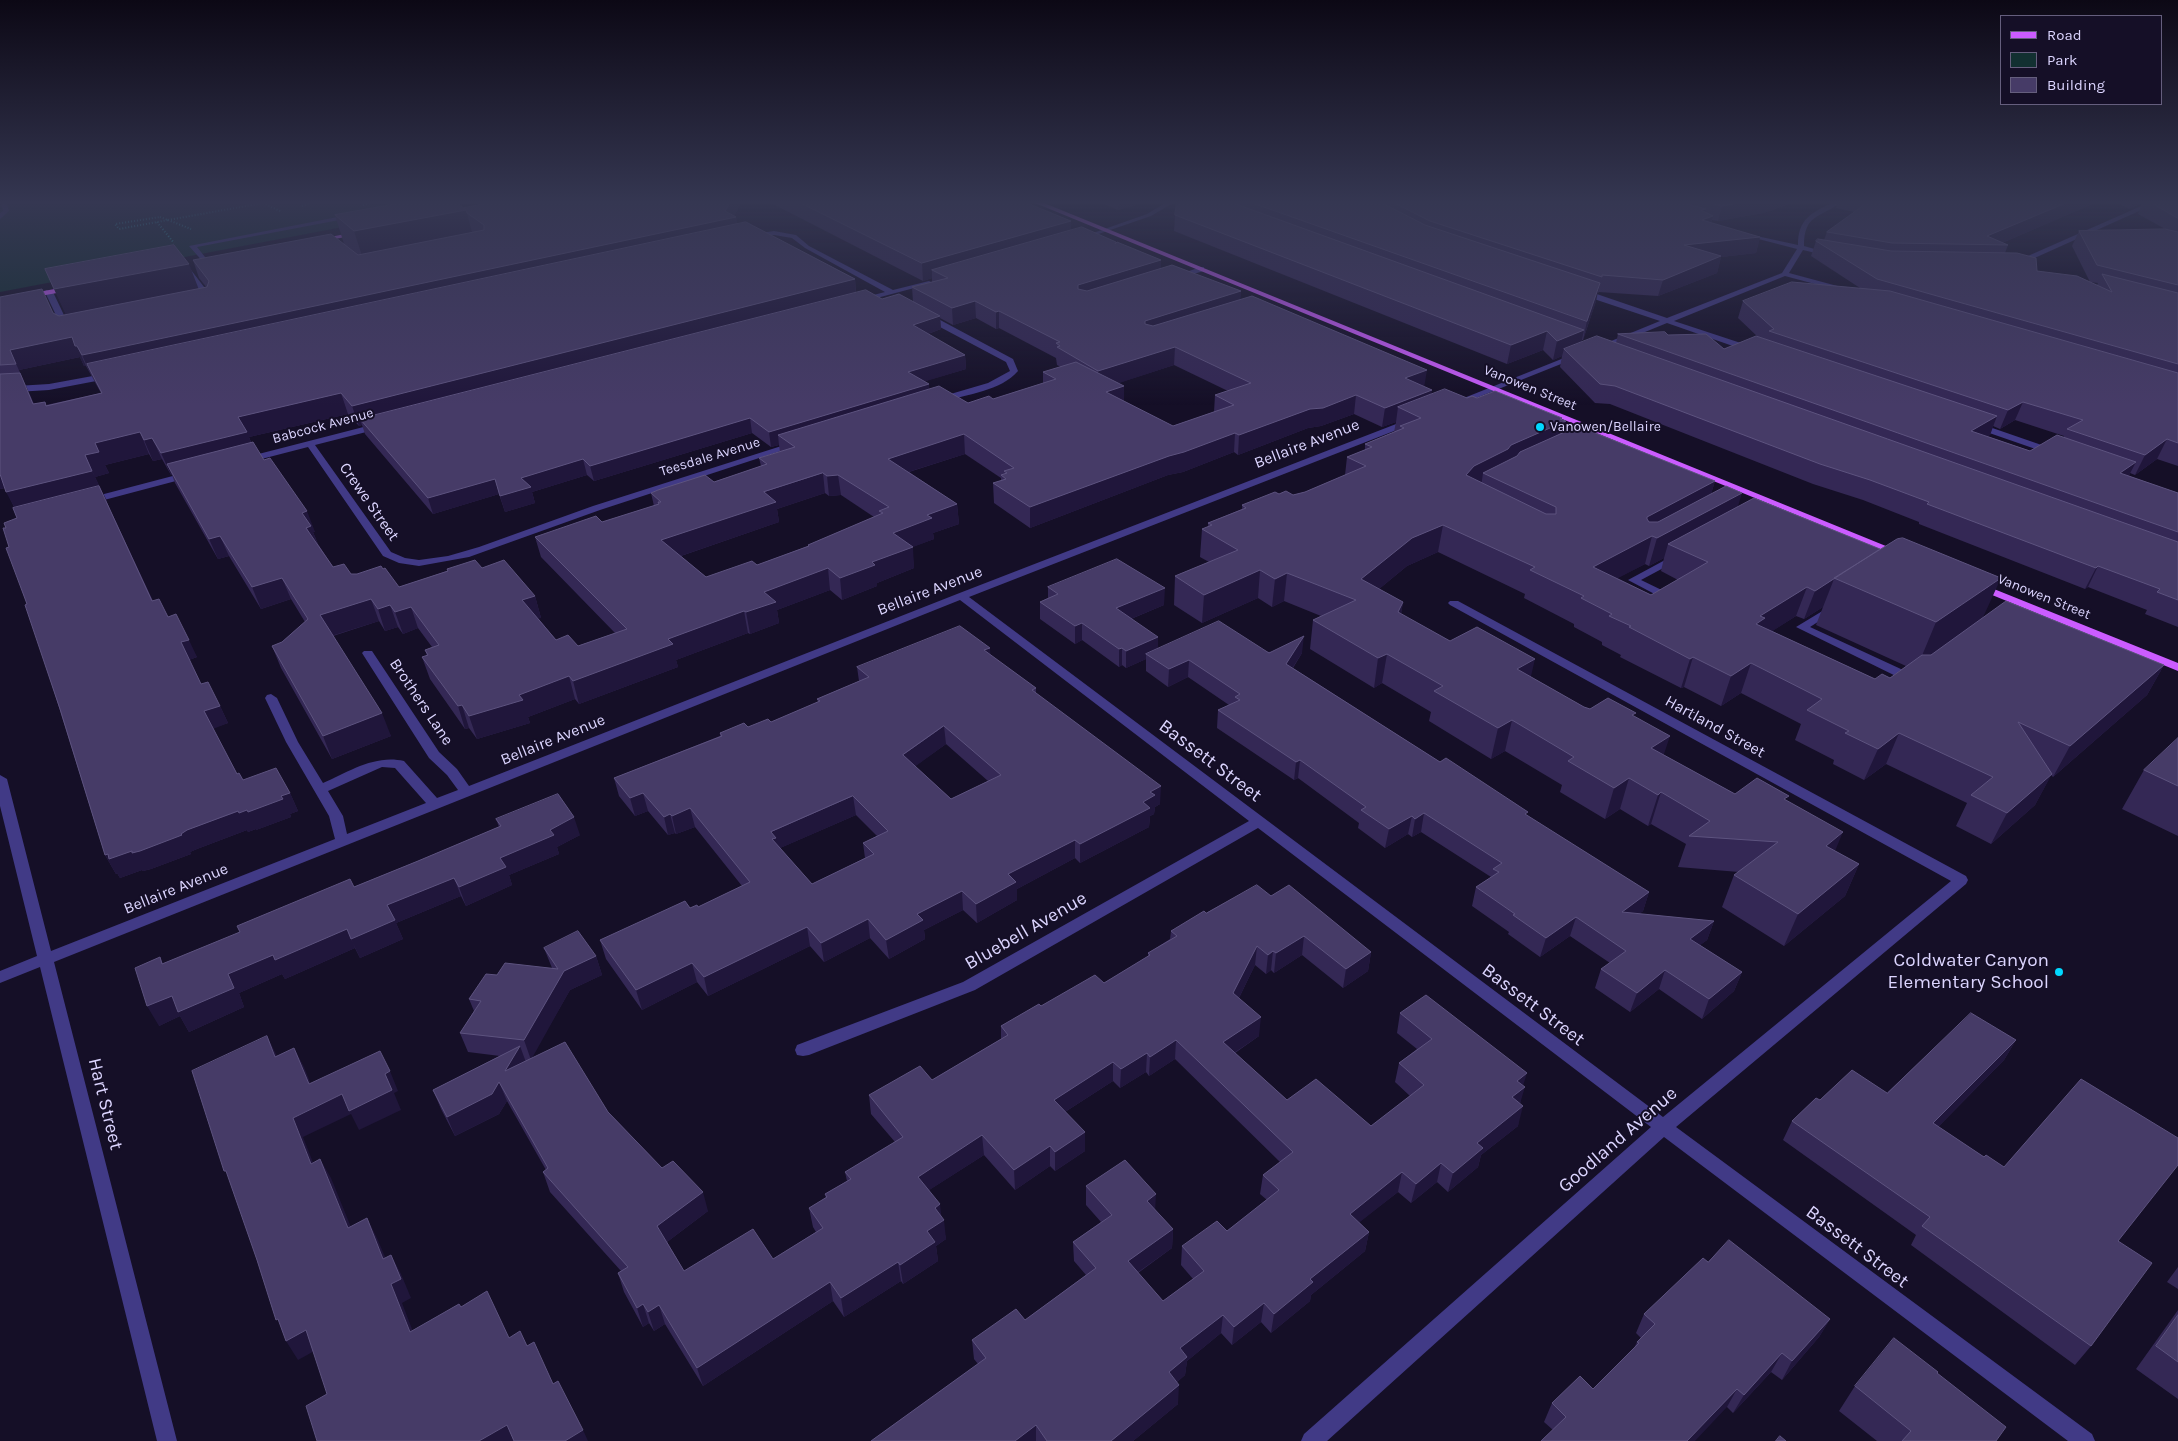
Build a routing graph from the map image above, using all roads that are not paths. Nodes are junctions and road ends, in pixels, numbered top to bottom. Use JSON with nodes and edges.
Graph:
{"nodes":[{"id":1,"x":198,"y":270,"type":"edge"},
{"id":2,"x":847,"y":270,"type":"edge"},
{"id":3,"x":1197,"y":270,"type":"edge"},
{"id":4,"x":1204,"y":270,"type":"edge"},
{"id":5,"x":1787,"y":270,"type":"edge"},
{"id":6,"x":1785,"y":274,"type":"junction"},
{"id":7,"x":1167,"y":279,"type":"edge"},
{"id":8,"x":939,"y":281,"type":"edge"},
{"id":9,"x":78,"y":286,"type":"edge"},
{"id":10,"x":1574,"y":289,"type":"edge"},
{"id":11,"x":1843,"y":291,"type":"edge"},
{"id":12,"x":49,"y":292,"type":"junction"},
{"id":13,"x":890,"y":296,"type":"junction"},
{"id":14,"x":1278,"y":300,"type":"junction"},
{"id":15,"x":0,"y":301,"type":"edge"},
{"id":16,"x":853,"y":303,"type":"edge"},
{"id":17,"x":1268,"y":303,"type":"edge"},
{"id":18,"x":201,"y":304,"type":"edge"},
{"id":19,"x":918,"y":312,"type":"edge"},
{"id":20,"x":1666,"y":321,"type":"junction"},
{"id":21,"x":77,"y":329,"type":"edge"},
{"id":22,"x":1593,"y":349,"type":"junction"},
{"id":23,"x":1759,"y":352,"type":"edge"},
{"id":24,"x":1612,"y":356,"type":"edge"},
{"id":25,"x":121,"y":373,"type":"edge"},
{"id":26,"x":1493,"y":389,"type":"junction"},
{"id":27,"x":0,"y":390,"type":"edge"},
{"id":28,"x":931,"y":402,"type":"edge"},
{"id":29,"x":1448,"y":407,"type":"edge"},
{"id":30,"x":1420,"y":417,"type":"edge"},
{"id":31,"x":1964,"y":421,"type":"edge"},
{"id":32,"x":392,"y":422,"type":"edge"},
{"id":33,"x":1601,"y":433,"type":"junction"},
{"id":34,"x":808,"y":440,"type":"edge"},
{"id":35,"x":1584,"y":440,"type":"edge"},
{"id":36,"x":310,"y":444,"type":"junction"},
{"id":37,"x":2066,"y":456,"type":"edge"},
{"id":38,"x":235,"y":463,"type":"edge"},
{"id":39,"x":197,"y":473,"type":"edge"},
{"id":40,"x":84,"y":502,"type":"edge"},
{"id":41,"x":1691,"y":548,"type":"edge"},
{"id":42,"x":1913,"y":560,"type":"edge"},
{"id":43,"x":413,"y":562,"type":"joint"},
{"id":44,"x":1966,"y":581,"type":"edge"},
{"id":45,"x":961,"y":596,"type":"junction"},
{"id":46,"x":1670,"y":598,"type":"edge"},
{"id":47,"x":1454,"y":602,"type":"dead end"},
{"id":48,"x":1842,"y":602,"type":"edge"},
{"id":49,"x":2020,"y":603,"type":"junction"},
{"id":50,"x":2006,"y":614,"type":"edge"},
{"id":51,"x":368,"y":653,"type":"dead end"},
{"id":52,"x":2178,"y":668,"type":"edge"},
{"id":53,"x":1921,"y":674,"type":"edge"},
{"id":54,"x":271,"y":698,"type":"dead end"},
{"id":55,"x":0,"y":779,"type":"edge"},
{"id":56,"x":320,"y":789,"type":"junction"},
{"id":57,"x":466,"y":792,"type":"junction"},
{"id":58,"x":434,"y":804,"type":"junction"},
{"id":59,"x":1257,"y":822,"type":"junction"},
{"id":60,"x":342,"y":841,"type":"junction"},
{"id":61,"x":1961,"y":880,"type":"joint"},
{"id":62,"x":46,"y":958,"type":"junction"},
{"id":63,"x":0,"y":977,"type":"edge"},
{"id":64,"x":803,"y":1050,"type":"dead end"},
{"id":65,"x":1663,"y":1127,"type":"junction"},
{"id":66,"x":167,"y":1441,"type":"edge"},
{"id":67,"x":1312,"y":1441,"type":"edge"},
{"id":68,"x":2085,"y":1441,"type":"edge"}],
"edges":[{"from":1,"to":18,"type":"street"},
{"from":2,"to":13,"type":"street"},
{"from":3,"to":7,"type":"street"},
{"from":4,"to":14,"type":"main road","name":"Vanowen Street"},
{"from":5,"to":6,"type":"street"},
{"from":6,"to":11,"type":"street"},
{"from":6,"to":20,"type":"street"},
{"from":8,"to":13,"type":"street"},
{"from":9,"to":12,"type":"main road"},
{"from":10,"to":20,"type":"street"},
{"from":12,"to":15,"type":"main road"},
{"from":12,"to":21,"type":"street"},
{"from":13,"to":16,"type":"street"},
{"from":14,"to":17,"type":"street"},
{"from":14,"to":26,"type":"main road","name":"Vanowen Street"},
{"from":19,"to":28,"type":"street"},
{"from":20,"to":22,"type":"street"},
{"from":20,"to":23,"type":"street"},
{"from":22,"to":24,"type":"street"},
{"from":22,"to":26,"type":"street"},
{"from":25,"to":27,"type":"street"},
{"from":26,"to":29,"type":"street"},
{"from":26,"to":33,"type":"main road","name":"Vanowen Street"},
{"from":30,"to":45,"type":"street","name":"Bellaire Avenue"},
{"from":31,"to":37,"type":"street"},
{"from":32,"to":36,"type":"street","name":"Babcock Avenue"},
{"from":33,"to":35,"type":"street"},
{"from":33,"to":42,"type":"main road","name":"Vanowen Street"},
{"from":34,"to":43,"type":"street","name":"Teesdale Avenue"},
{"from":36,"to":38,"type":"street","name":"Babcock Avenue"},
{"from":36,"to":43,"type":"street","name":"Crewe Street"},
{"from":39,"to":40,"type":"street"},
{"from":41,"to":46,"type":"street"},
{"from":44,"to":49,"type":"main road","name":"Vanowen Street"},
{"from":45,"to":57,"type":"street","name":"Bellaire Avenue"},
{"from":45,"to":59,"type":"street","name":"Bassett Street"},
{"from":47,"to":61,"type":"street","name":"Hartland Street"},
{"from":48,"to":53,"type":"street"},
{"from":49,"to":50,"type":"street"},
{"from":49,"to":52,"type":"main road","name":"Vanowen Street"},
{"from":51,"to":57,"type":"street","name":"Brothers Lane"},
{"from":54,"to":56,"type":"street"},
{"from":55,"to":62,"type":"street","name":"Hart Street"},
{"from":56,"to":58,"type":"street"},
{"from":56,"to":60,"type":"street"},
{"from":57,"to":58,"type":"street","name":"Bellaire Avenue"},
{"from":58,"to":60,"type":"street","name":"Bellaire Avenue"},
{"from":59,"to":64,"type":"street","name":"Bluebell Avenue"},
{"from":59,"to":65,"type":"street","name":"Bassett Street"},
{"from":60,"to":62,"type":"street","name":"Bellaire Avenue"},
{"from":61,"to":65,"type":"street","name":"Goodland Avenue"},
{"from":62,"to":63,"type":"street","name":"Bellaire Avenue"},
{"from":62,"to":66,"type":"street","name":"Hart Street"},
{"from":65,"to":67,"type":"street","name":"Goodland Avenue"},
{"from":65,"to":68,"type":"street","name":"Bassett Street"}]}
